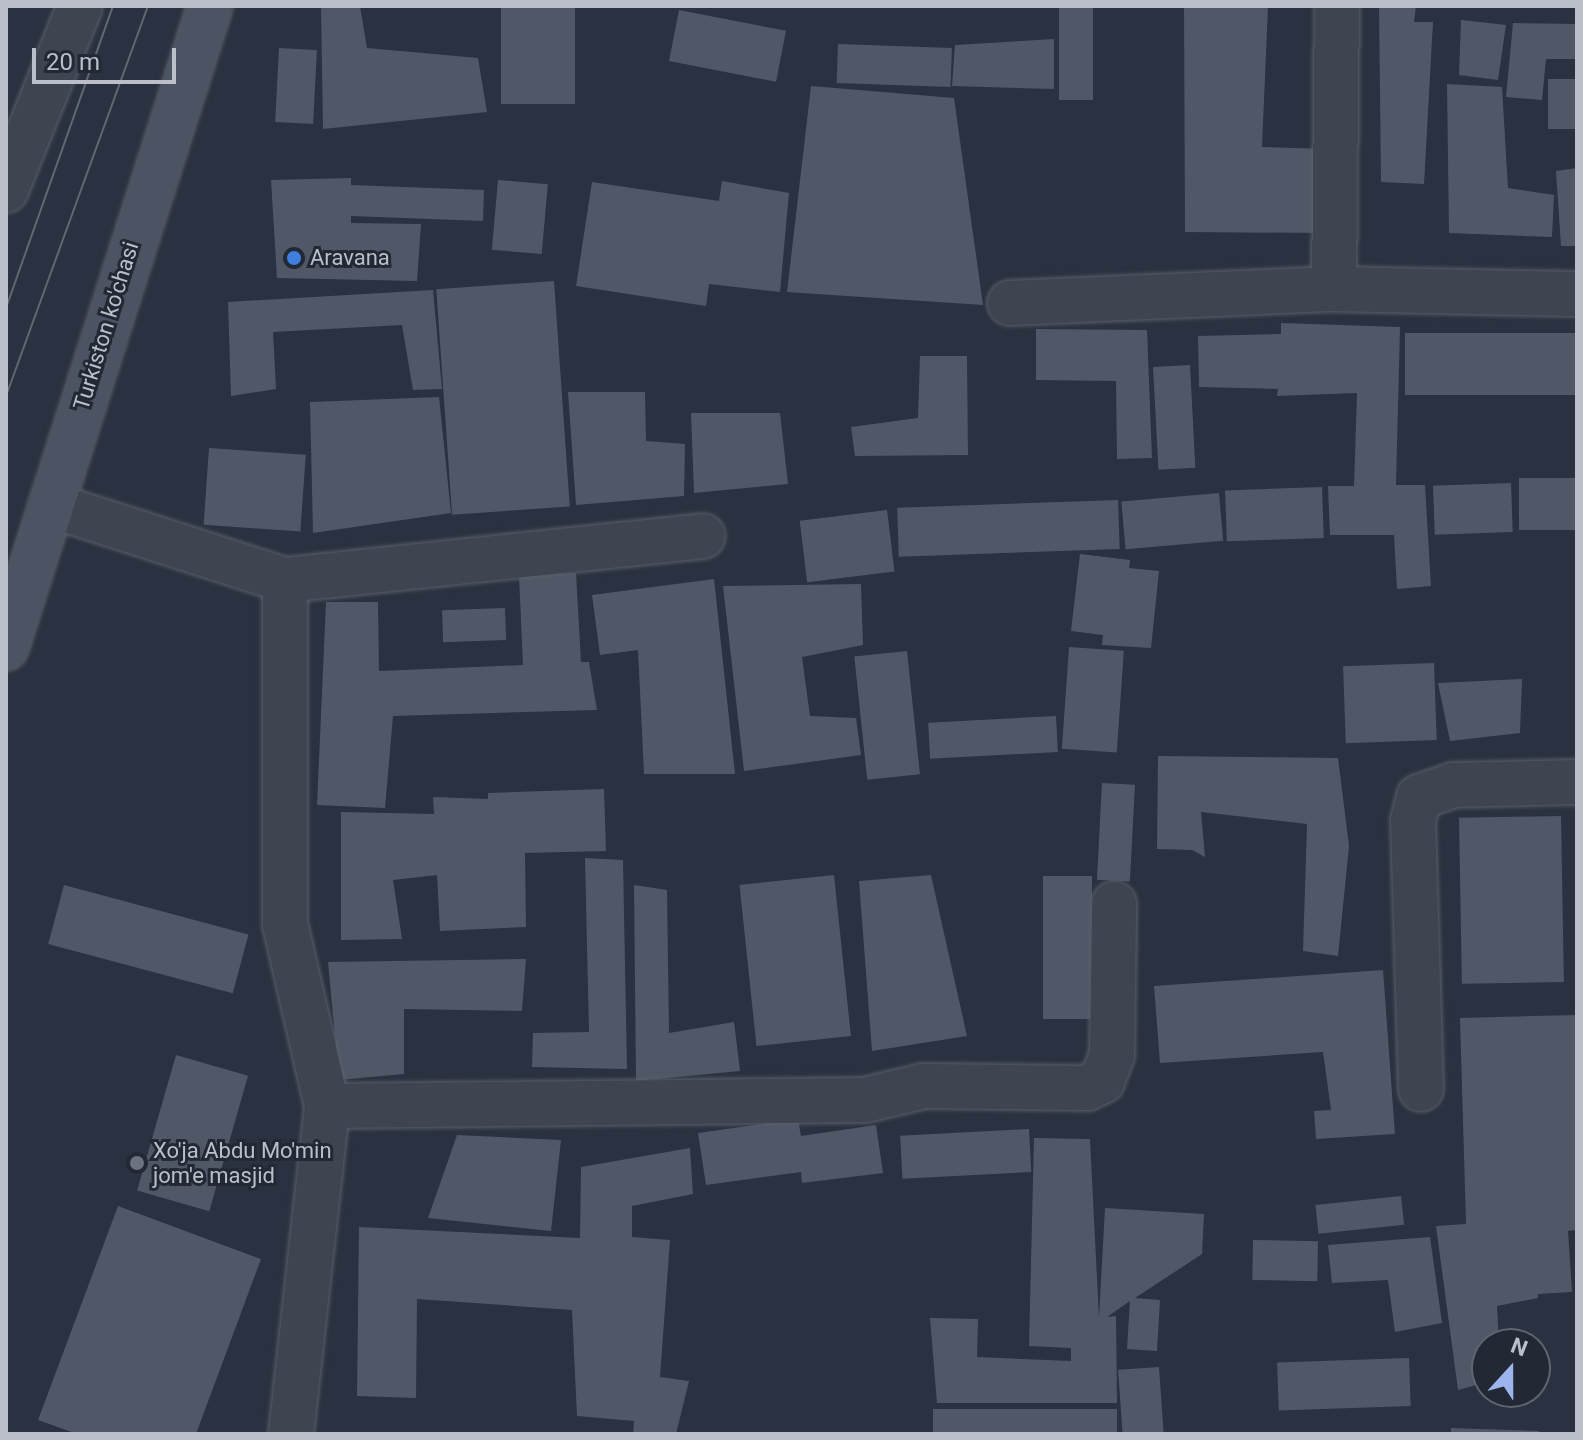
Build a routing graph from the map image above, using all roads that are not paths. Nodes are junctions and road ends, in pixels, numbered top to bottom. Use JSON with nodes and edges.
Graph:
{"nodes":[{"id":1,"x":80,"y":6,"type":"edge"},
{"id":2,"x":210,"y":6,"type":"edge"},
{"id":3,"x":1337,"y":6,"type":"edge"},
{"id":4,"x":6,"y":190,"type":"edge"},
{"id":5,"x":1334,"y":289,"type":"junction"},
{"id":6,"x":1577,"y":294,"type":"edge"},
{"id":7,"x":1010,"y":303,"type":"dead end"},
{"id":8,"x":51,"y":505,"type":"junction"},
{"id":9,"x":703,"y":536,"type":"dead end"},
{"id":10,"x":285,"y":580,"type":"junction"},
{"id":11,"x":6,"y":648,"type":"edge"},
{"id":12,"x":1577,"y":782,"type":"edge"},
{"id":13,"x":1114,"y":904,"type":"dead end"},
{"id":14,"x":1421,"y":1089,"type":"dead end"},
{"id":15,"x":327,"y":1106,"type":"junction"},
{"id":16,"x":291,"y":1434,"type":"edge"}],
"edges":[{"from":1,"to":4,"type":"street"},
{"from":2,"to":8,"type":"main road","name":"Turkiston ko'chasi"},
{"from":3,"to":5,"type":"street"},
{"from":5,"to":6,"type":"street"},
{"from":5,"to":7,"type":"street"},
{"from":8,"to":10,"type":"street"},
{"from":8,"to":11,"type":"main road","name":"Turkiston ko'chasi"},
{"from":9,"to":10,"type":"street"},
{"from":10,"to":15,"type":"street"},
{"from":12,"to":14,"type":"street"},
{"from":13,"to":15,"type":"street"},
{"from":15,"to":16,"type":"street"}]}
